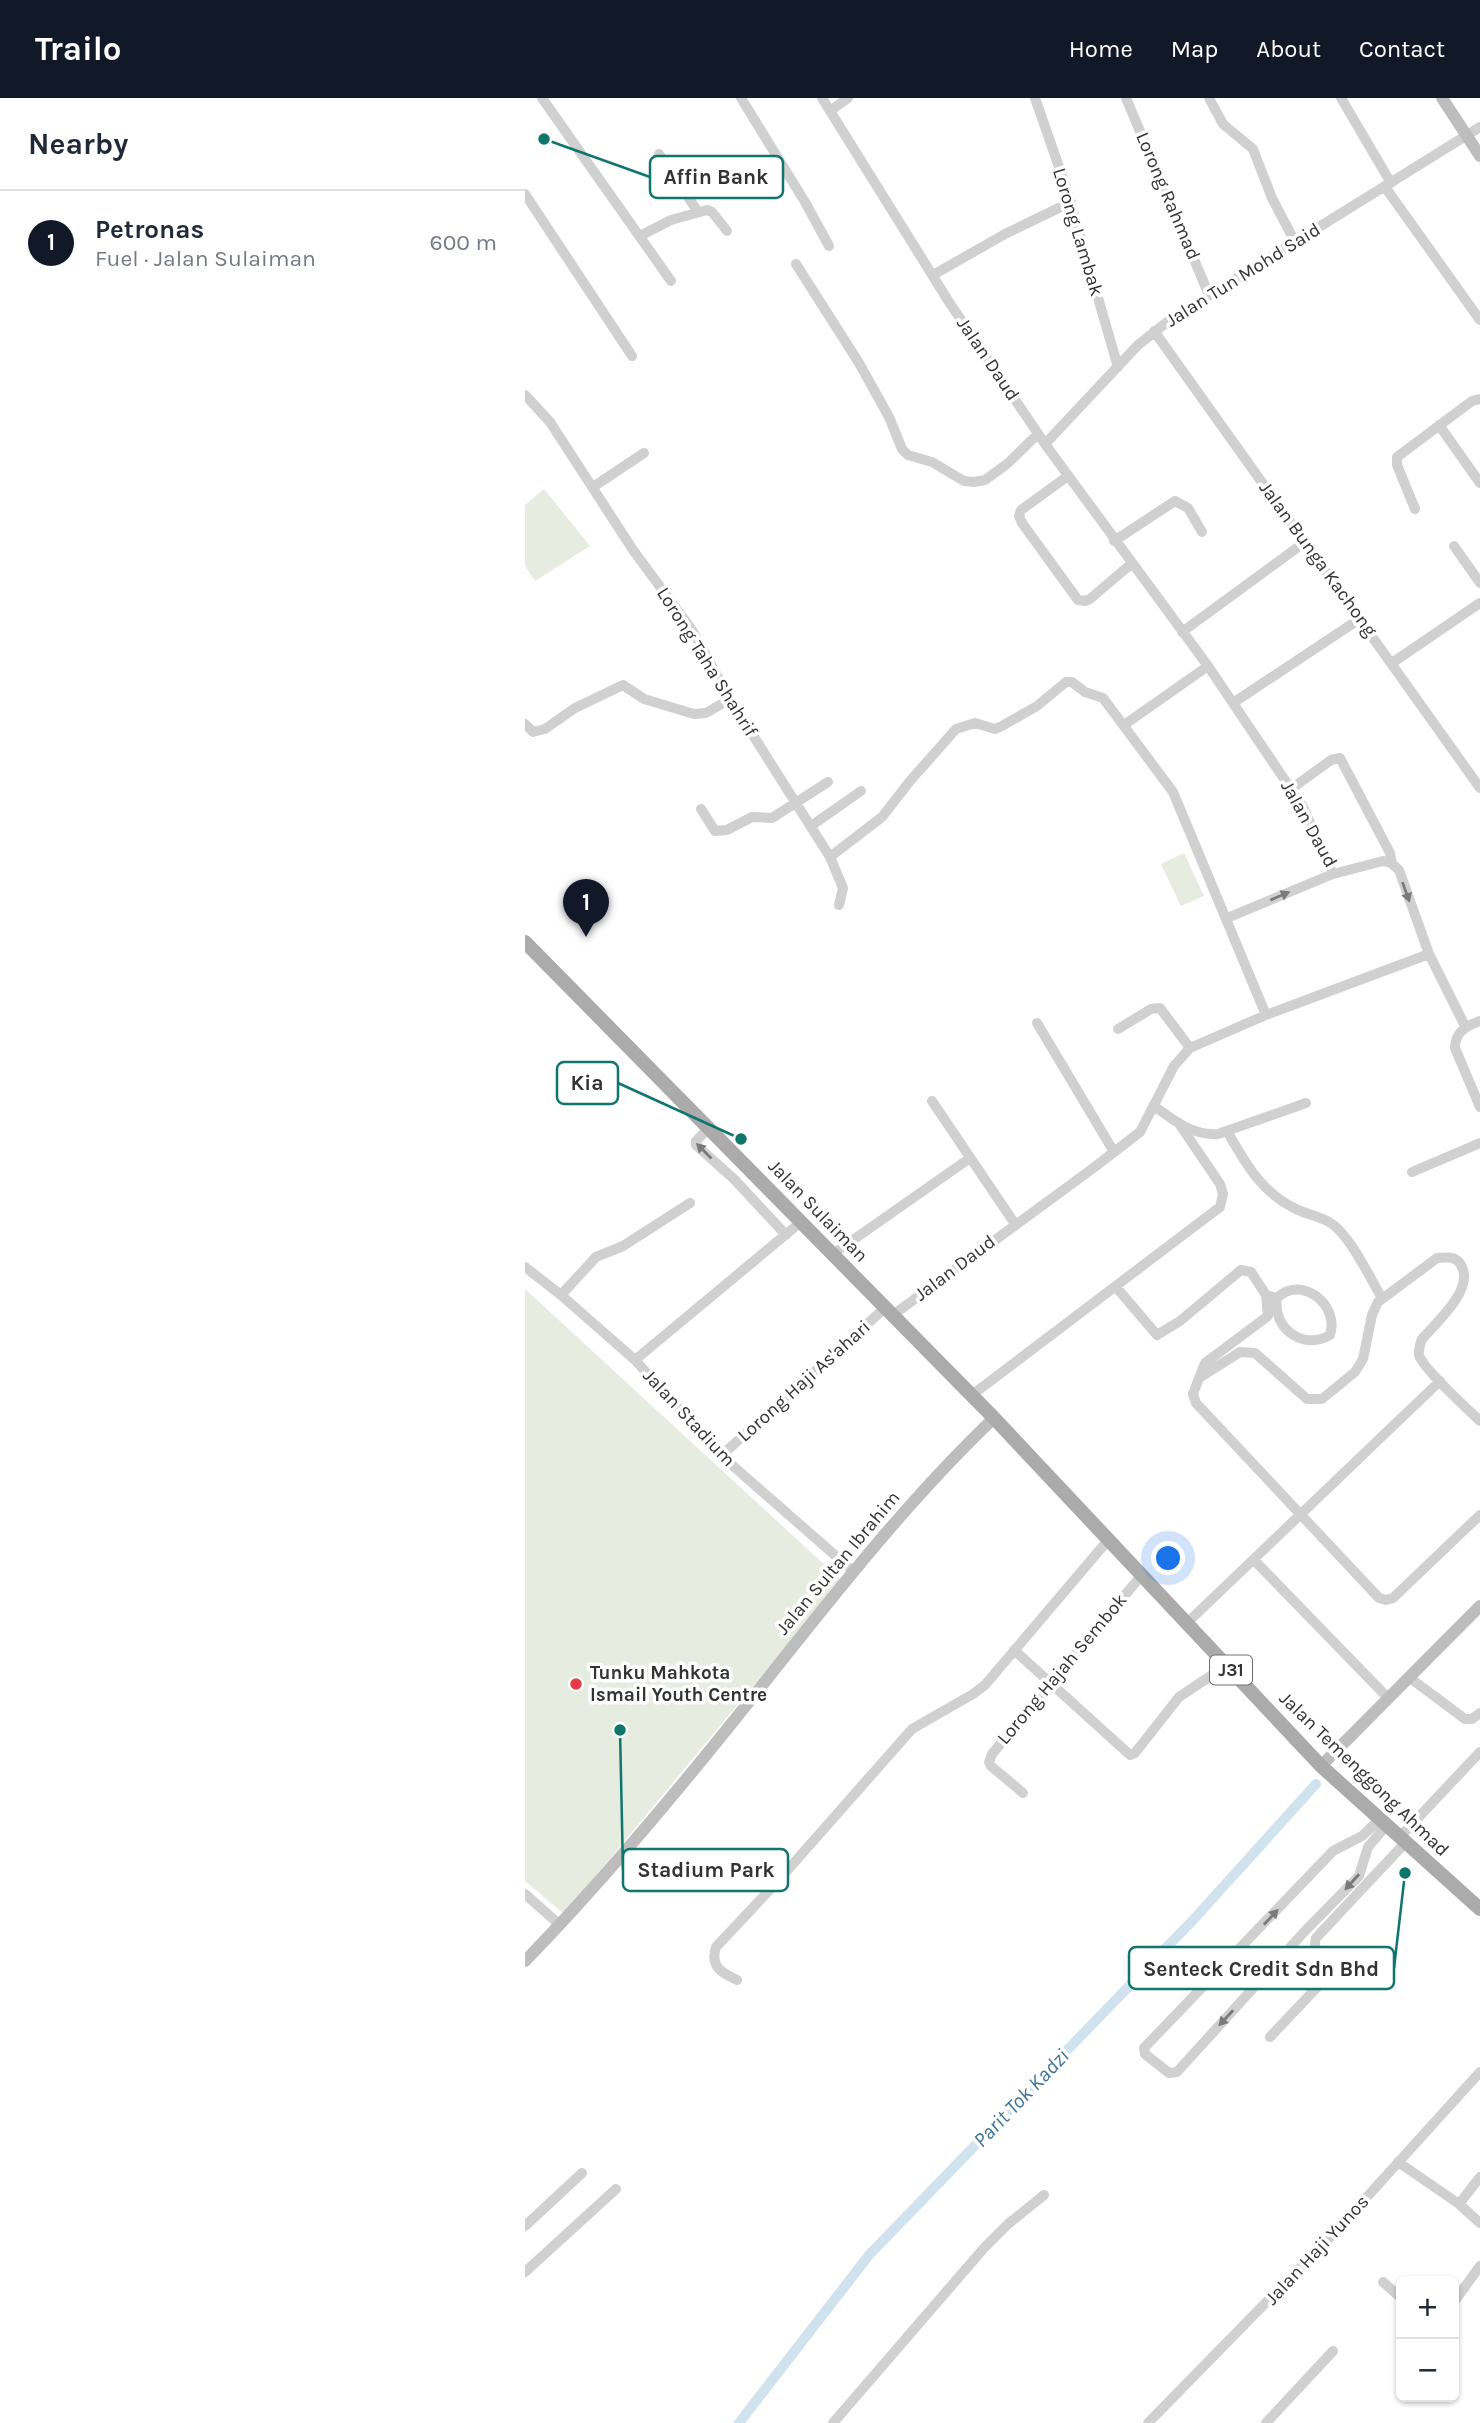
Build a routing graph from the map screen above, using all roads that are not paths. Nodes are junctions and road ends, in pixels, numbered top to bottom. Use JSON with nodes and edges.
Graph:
{"nodes":[{"id":1,"x":542,"y":98,"type":"edge"},
{"id":2,"x":741,"y":98,"type":"edge"},
{"id":3,"x":823,"y":98,"type":"edge"},
{"id":4,"x":848,"y":98,"type":"edge"},
{"id":5,"x":1035,"y":98,"type":"edge"},
{"id":6,"x":1126,"y":98,"type":"edge"},
{"id":7,"x":1209,"y":98,"type":"edge"},
{"id":8,"x":1341,"y":98,"type":"edge"},
{"id":9,"x":1442,"y":98,"type":"edge"},
{"id":10,"x":829,"y":111,"type":"junction"},
{"id":11,"x":1480,"y":127,"type":"edge"},
{"id":12,"x":1466,"y":136,"type":"junction"},
{"id":13,"x":659,"y":154,"type":"dead end"},
{"id":14,"x":1480,"y":156,"type":"edge"},
{"id":15,"x":1388,"y":185,"type":"junction"},
{"id":16,"x":525,"y":194,"type":"edge"},
{"id":17,"x":1071,"y":202,"type":"junction"},
{"id":18,"x":698,"y":212,"type":"junction"},
{"id":19,"x":727,"y":231,"type":"dead end"},
{"id":20,"x":640,"y":236,"type":"junction"},
{"id":21,"x":1295,"y":242,"type":"junction"},
{"id":22,"x":829,"y":246,"type":"dead end"},
{"id":23,"x":796,"y":264,"type":"dead end"},
{"id":24,"x":933,"y":275,"type":"junction"},
{"id":25,"x":671,"y":281,"type":"dead end"},
{"id":26,"x":1209,"y":295,"type":"junction"},
{"id":27,"x":1480,"y":320,"type":"edge"},
{"id":28,"x":1154,"y":331,"type":"junction"},
{"id":29,"x":632,"y":356,"type":"dead end"},
{"id":30,"x":1118,"y":367,"type":"junction"},
{"id":31,"x":525,"y":395,"type":"edge"},
{"id":32,"x":1480,"y":399,"type":"edge"},
{"id":33,"x":1439,"y":425,"type":"junction"},
{"id":34,"x":1038,"y":434,"type":"junction"},
{"id":35,"x":1045,"y":444,"type":"junction"},
{"id":36,"x":644,"y":453,"type":"dead end"},
{"id":37,"x":1068,"y":476,"type":"junction"},
{"id":38,"x":1480,"y":483,"type":"edge"},
{"id":39,"x":593,"y":487,"type":"junction"},
{"id":40,"x":1415,"y":509,"type":"dead end"},
{"id":41,"x":1202,"y":532,"type":"dead end"},
{"id":42,"x":1114,"y":541,"type":"junction"},
{"id":43,"x":1305,"y":542,"type":"junction"},
{"id":44,"x":1454,"y":546,"type":"dead end"},
{"id":45,"x":1131,"y":564,"type":"junction"},
{"id":46,"x":1480,"y":583,"type":"edge"},
{"id":47,"x":1480,"y":603,"type":"edge"},
{"id":48,"x":1361,"y":618,"type":"junction"},
{"id":49,"x":1182,"y":632,"type":"junction"},
{"id":50,"x":1392,"y":663,"type":"junction"},
{"id":51,"x":1208,"y":666,"type":"junction"},
{"id":52,"x":730,"y":699,"type":"junction"},
{"id":53,"x":1233,"y":703,"type":"junction"},
{"id":54,"x":525,"y":724,"type":"edge"},
{"id":55,"x":1124,"y":725,"type":"junction"},
{"id":56,"x":828,"y":782,"type":"dead end"},
{"id":57,"x":1480,"y":788,"type":"edge"},
{"id":58,"x":1291,"y":789,"type":"junction"},
{"id":59,"x":861,"y":791,"type":"dead end"},
{"id":60,"x":797,"y":802,"type":"junction"},
{"id":61,"x":701,"y":808,"type":"dead end"},
{"id":62,"x":811,"y":826,"type":"junction"},
{"id":63,"x":830,"y":857,"type":"junction"},
{"id":64,"x":1392,"y":864,"type":"junction"},
{"id":65,"x":1333,"y":874,"type":"junction"},
{"id":66,"x":839,"y":905,"type":"dead end"},
{"id":67,"x":1227,"y":918,"type":"junction"},
{"id":68,"x":525,"y":942,"type":"edge"},
{"id":69,"x":1429,"y":954,"type":"junction"},
{"id":70,"x":1266,"y":1015,"type":"junction"},
{"id":71,"x":1480,"y":1021,"type":"edge"},
{"id":72,"x":1037,"y":1023,"type":"dead end"},
{"id":73,"x":1465,"y":1026,"type":"junction"},
{"id":74,"x":1118,"y":1030,"type":"dead end"},
{"id":75,"x":1190,"y":1048,"type":"junction"},
{"id":76,"x":932,"y":1101,"type":"dead end"},
{"id":77,"x":1306,"y":1103,"type":"dead end"},
{"id":78,"x":1154,"y":1106,"type":"junction"},
{"id":79,"x":1480,"y":1107,"type":"edge"},
{"id":80,"x":1180,"y":1125,"type":"junction"},
{"id":81,"x":709,"y":1128,"type":"junction"},
{"id":82,"x":1227,"y":1131,"type":"junction"},
{"id":83,"x":1480,"y":1143,"type":"edge"},
{"id":84,"x":1114,"y":1152,"type":"junction"},
{"id":85,"x":970,"y":1158,"type":"junction"},
{"id":86,"x":750,"y":1169,"type":"junction"},
{"id":87,"x":1412,"y":1172,"type":"dead end"},
{"id":88,"x":735,"y":1180,"type":"junction"},
{"id":89,"x":690,"y":1203,"type":"dead end"},
{"id":90,"x":802,"y":1221,"type":"junction"},
{"id":91,"x":1015,"y":1224,"type":"junction"},
{"id":92,"x":786,"y":1235,"type":"junction"},
{"id":93,"x":833,"y":1254,"type":"junction"},
{"id":94,"x":525,"y":1267,"type":"edge"},
{"id":95,"x":1116,"y":1287,"type":"junction"},
{"id":96,"x":561,"y":1295,"type":"junction"},
{"id":97,"x":1272,"y":1297,"type":"junction"},
{"id":98,"x":1382,"y":1298,"type":"junction"},
{"id":99,"x":889,"y":1311,"type":"junction"},
{"id":100,"x":635,"y":1360,"type":"junction"},
{"id":101,"x":1199,"y":1378,"type":"junction"},
{"id":102,"x":1440,"y":1381,"type":"junction"},
{"id":103,"x":972,"y":1395,"type":"junction"},
{"id":104,"x":994,"y":1418,"type":"junction"},
{"id":105,"x":1480,"y":1421,"type":"edge"},
{"id":106,"x":722,"y":1455,"type":"junction"},
{"id":107,"x":1301,"y":1514,"type":"junction"},
{"id":108,"x":1480,"y":1515,"type":"edge"},
{"id":109,"x":1109,"y":1539,"type":"junction"},
{"id":110,"x":1254,"y":1560,"type":"junction"},
{"id":111,"x":853,"y":1571,"type":"junction"},
{"id":112,"x":1141,"y":1576,"type":"junction"},
{"id":113,"x":1480,"y":1606,"type":"edge"},
{"id":114,"x":1187,"y":1623,"type":"junction"},
{"id":115,"x":1014,"y":1650,"type":"junction"},
{"id":116,"x":1227,"y":1665,"type":"junction"},
{"id":117,"x":1410,"y":1678,"type":"junction"},
{"id":118,"x":1052,"y":1682,"type":"junction"},
{"id":119,"x":1388,"y":1698,"type":"junction"},
{"id":120,"x":1480,"y":1713,"type":"edge"},
{"id":121,"x":1480,"y":1752,"type":"edge"},
{"id":122,"x":1321,"y":1766,"type":"junction"},
{"id":123,"x":1023,"y":1793,"type":"dead end"},
{"id":124,"x":1383,"y":1823,"type":"junction"},
{"id":125,"x":1402,"y":1841,"type":"junction"},
{"id":126,"x":525,"y":1894,"type":"edge"},
{"id":127,"x":1480,"y":1909,"type":"edge"},
{"id":128,"x":560,"y":1925,"type":"junction"},
{"id":129,"x":1241,"y":1948,"type":"junction"},
{"id":130,"x":525,"y":1961,"type":"edge"},
{"id":131,"x":1270,"y":1971,"type":"junction"},
{"id":132,"x":737,"y":1980,"type":"dead end"},
{"id":133,"x":1270,"y":2037,"type":"dead end"},
{"id":134,"x":1480,"y":2072,"type":"edge"},
{"id":135,"x":1398,"y":2162,"type":"junction"},
{"id":136,"x":582,"y":2173,"type":"dead end"},
{"id":137,"x":1480,"y":2177,"type":"edge"},
{"id":138,"x":616,"y":2189,"type":"dead end"},
{"id":139,"x":1044,"y":2195,"type":"dead end"},
{"id":140,"x":1458,"y":2204,"type":"junction"},
{"id":141,"x":1480,"y":2223,"type":"edge"},
{"id":142,"x":525,"y":2226,"type":"edge"},
{"id":143,"x":1480,"y":2266,"type":"edge"},
{"id":144,"x":525,"y":2272,"type":"edge"},
{"id":145,"x":1383,"y":2282,"type":"dead end"},
{"id":146,"x":1396,"y":2294,"type":"edge"},
{"id":147,"x":1459,"y":2295,"type":"edge"},
{"id":148,"x":1333,"y":2351,"type":"dead end"},
{"id":149,"x":833,"y":2423,"type":"edge"},
{"id":150,"x":1148,"y":2423,"type":"edge"},
{"id":151,"x":1266,"y":2423,"type":"edge"}],
"edges":[{"from":1,"to":20,"type":"street"},
{"from":2,"to":22,"type":"street"},
{"from":3,"to":10,"type":"street","name":"Jalan Daud"},
{"from":4,"to":10,"type":"street"},
{"from":5,"to":17,"type":"street","name":"Lorong Lambak"},
{"from":6,"to":26,"type":"street","name":"Lorong Rahmad"},
{"from":7,"to":21,"type":"street"},
{"from":8,"to":15,"type":"street"},
{"from":9,"to":12,"type":"street"},
{"from":10,"to":24,"type":"street","name":"Jalan Daud"},
{"from":11,"to":12,"type":"street","name":"Jalan Tun Mohd Said"},
{"from":12,"to":14,"type":"street"},
{"from":12,"to":15,"type":"street","name":"Jalan Tun Mohd Said"},
{"from":13,"to":18,"type":"street"},
{"from":15,"to":21,"type":"street","name":"Jalan Tun Mohd Said"},
{"from":15,"to":27,"type":"street"},
{"from":16,"to":29,"type":"street"},
{"from":17,"to":24,"type":"street"},
{"from":17,"to":30,"type":"street","name":"Lorong Lambak"},
{"from":18,"to":19,"type":"street"},
{"from":18,"to":20,"type":"street"},
{"from":20,"to":25,"type":"street"},
{"from":21,"to":26,"type":"street","name":"Jalan Tun Mohd Said"},
{"from":23,"to":34,"type":"street"},
{"from":24,"to":34,"type":"street","name":"Jalan Daud"},
{"from":26,"to":28,"type":"street","name":"Jalan Tun Mohd Said"},
{"from":28,"to":30,"type":"street","name":"Jalan Tun Mohd Said"},
{"from":28,"to":43,"type":"street","name":"Jalan Bunga Kachong"},
{"from":30,"to":35,"type":"street","name":"Jalan Tun Mohd Said"},
{"from":31,"to":39,"type":"street","name":"Lorong Taha Shahrif"},
{"from":32,"to":33,"type":"street"},
{"from":33,"to":38,"type":"street"},
{"from":33,"to":40,"type":"street"},
{"from":34,"to":35,"type":"street","name":"Jalan Daud"},
{"from":35,"to":37,"type":"street","name":"Jalan Daud"},
{"from":36,"to":39,"type":"street"},
{"from":37,"to":42,"type":"street","name":"Jalan Daud"},
{"from":37,"to":45,"type":"street"},
{"from":39,"to":52,"type":"street","name":"Lorong Taha Shahrif"},
{"from":41,"to":42,"type":"street"},
{"from":42,"to":45,"type":"street","name":"Jalan Daud"},
{"from":43,"to":48,"type":"street","name":"Jalan Bunga Kachong"},
{"from":43,"to":49,"type":"street"},
{"from":44,"to":46,"type":"street"},
{"from":45,"to":49,"type":"street","name":"Jalan Daud"},
{"from":47,"to":50,"type":"street"},
{"from":48,"to":50,"type":"street","name":"Jalan Bunga Kachong"},
{"from":48,"to":53,"type":"street"},
{"from":49,"to":51,"type":"street","name":"Jalan Daud"},
{"from":50,"to":57,"type":"street","name":"Jalan Bunga Kachong"},
{"from":51,"to":53,"type":"street","name":"Jalan Daud"},
{"from":51,"to":55,"type":"street"},
{"from":52,"to":54,"type":"street"},
{"from":52,"to":60,"type":"street","name":"Lorong Taha Shahrif"},
{"from":53,"to":58,"type":"street","name":"Jalan Daud"},
{"from":55,"to":63,"type":"street"},
{"from":55,"to":67,"type":"street"},
{"from":56,"to":60,"type":"street"},
{"from":58,"to":64,"type":"street"},
{"from":58,"to":65,"type":"street","name":"Jalan Daud"},
{"from":59,"to":62,"type":"street"},
{"from":60,"to":61,"type":"street"},
{"from":60,"to":62,"type":"street","name":"Lorong Taha Shahrif"},
{"from":62,"to":63,"type":"street","name":"Lorong Taha Shahrif"},
{"from":63,"to":66,"type":"street","name":"Lorong Taha Shahrif"},
{"from":64,"to":65,"type":"street","name":"Jalan Daud"},
{"from":64,"to":69,"type":"street","one_way":true},
{"from":67,"to":65,"type":"street","one_way":true},
{"from":67,"to":70,"type":"street"},
{"from":68,"to":81,"type":"main road","name":"Jalan Sulaiman","number":"J31"},
{"from":69,"to":70,"type":"street","name":"Jalan Daud"},
{"from":69,"to":73,"type":"street"},
{"from":70,"to":75,"type":"street","name":"Jalan Daud"},
{"from":71,"to":73,"type":"street"},
{"from":72,"to":84,"type":"street"},
{"from":73,"to":79,"type":"street"},
{"from":74,"to":75,"type":"street"},
{"from":75,"to":78,"type":"street","name":"Jalan Daud"},
{"from":76,"to":85,"type":"street"},
{"from":77,"to":82,"type":"street"},
{"from":78,"to":80,"type":"street"},
{"from":78,"to":84,"type":"street","name":"Jalan Daud"},
{"from":80,"to":82,"type":"street"},
{"from":80,"to":95,"type":"street"},
{"from":81,"to":86,"type":"main road","name":"Jalan Sulaiman","number":"J31"},
{"from":88,"to":81,"type":"street","one_way":true},
{"from":82,"to":98,"type":"street"},
{"from":83,"to":87,"type":"street"},
{"from":84,"to":91,"type":"street","name":"Jalan Daud"},
{"from":85,"to":91,"type":"street"},
{"from":85,"to":93,"type":"street"},
{"from":86,"to":88,"type":"street"},
{"from":86,"to":90,"type":"main road","name":"Jalan Sulaiman","number":"J31"},
{"from":88,"to":92,"type":"street"},
{"from":89,"to":96,"type":"street"},
{"from":90,"to":92,"type":"street"},
{"from":90,"to":93,"type":"main road","name":"Jalan Sulaiman","number":"J31"},
{"from":91,"to":99,"type":"street","name":"Jalan Daud"},
{"from":92,"to":100,"type":"street"},
{"from":93,"to":99,"type":"main road","name":"Jalan Sulaiman","number":"J31"},
{"from":94,"to":96,"type":"street","name":"Jalan Stadium"},
{"from":95,"to":97,"type":"street"},
{"from":95,"to":103,"type":"street"},
{"from":96,"to":100,"type":"street","name":"Jalan Stadium"},
{"from":97,"to":97,"type":"street"},
{"from":97,"to":101,"type":"street"},
{"from":98,"to":101,"type":"street"},
{"from":98,"to":102,"type":"street"},
{"from":99,"to":103,"type":"main road","name":"Jalan Sulaiman","number":"J31"},
{"from":99,"to":106,"type":"street","name":"Lorong Haji As'ahari"},
{"from":100,"to":106,"type":"street","name":"Jalan Stadium"},
{"from":101,"to":107,"type":"street"},
{"from":102,"to":105,"type":"street"},
{"from":102,"to":107,"type":"street"},
{"from":103,"to":104,"type":"main road","name":"Jalan Sulaiman","number":"J31"},
{"from":104,"to":109,"type":"main road","name":"Jalan Temenggong Ahmad","number":"J31"},
{"from":104,"to":111,"type":"street","name":"Jalan Sultan Ibrahim"},
{"from":106,"to":111,"type":"street","name":"Jalan Stadium"},
{"from":107,"to":108,"type":"street"},
{"from":107,"to":110,"type":"street"},
{"from":109,"to":112,"type":"main road","name":"Jalan Temenggong Ahmad","number":"J31"},
{"from":109,"to":115,"type":"street"},
{"from":110,"to":114,"type":"street"},
{"from":110,"to":119,"type":"street"},
{"from":111,"to":128,"type":"street","name":"Jalan Sultan Ibrahim"},
{"from":112,"to":114,"type":"main road","name":"Jalan Temenggong Ahmad","number":"J31"},
{"from":112,"to":118,"type":"street","name":"Lorong Hajah Sembok"},
{"from":113,"to":117,"type":"street"},
{"from":114,"to":116,"type":"main road","name":"Jalan Temenggong Ahmad","number":"J31"},
{"from":115,"to":118,"type":"street"},
{"from":115,"to":132,"type":"street"},
{"from":116,"to":118,"type":"street"},
{"from":116,"to":122,"type":"main road","name":"Jalan Temenggong Ahmad","number":"J31"},
{"from":117,"to":119,"type":"street"},
{"from":117,"to":120,"type":"street"},
{"from":118,"to":123,"type":"street","name":"Lorong Hajah Sembok"},
{"from":119,"to":122,"type":"street"},
{"from":121,"to":125,"type":"street"},
{"from":122,"to":124,"type":"main road","name":"Jalan Temenggong Ahmad","number":"J31"},
{"from":124,"to":125,"type":"main road","name":"Jalan Temenggong Ahmad","number":"J31"},
{"from":129,"to":124,"type":"street","one_way":true},
{"from":124,"to":131,"type":"street","one_way":true},
{"from":125,"to":127,"type":"main road","name":"Jalan Temenggong Ahmad","number":"J31"},
{"from":125,"to":133,"type":"street"},
{"from":126,"to":128,"type":"street"},
{"from":128,"to":130,"type":"street","name":"Jalan Sultan Ibrahim"},
{"from":129,"to":131,"type":"street"},
{"from":131,"to":129,"type":"street","one_way":true},
{"from":134,"to":135,"type":"street","name":"Jalan Haji Yunos"},
{"from":135,"to":140,"type":"street"},
{"from":135,"to":150,"type":"street","name":"Jalan Haji Yunos"},
{"from":136,"to":142,"type":"street"},
{"from":137,"to":140,"type":"street"},
{"from":138,"to":144,"type":"street"},
{"from":139,"to":149,"type":"street"},
{"from":140,"to":141,"type":"street"},
{"from":143,"to":147,"type":"street"},
{"from":145,"to":146,"type":"street"},
{"from":148,"to":151,"type":"street"}]}
